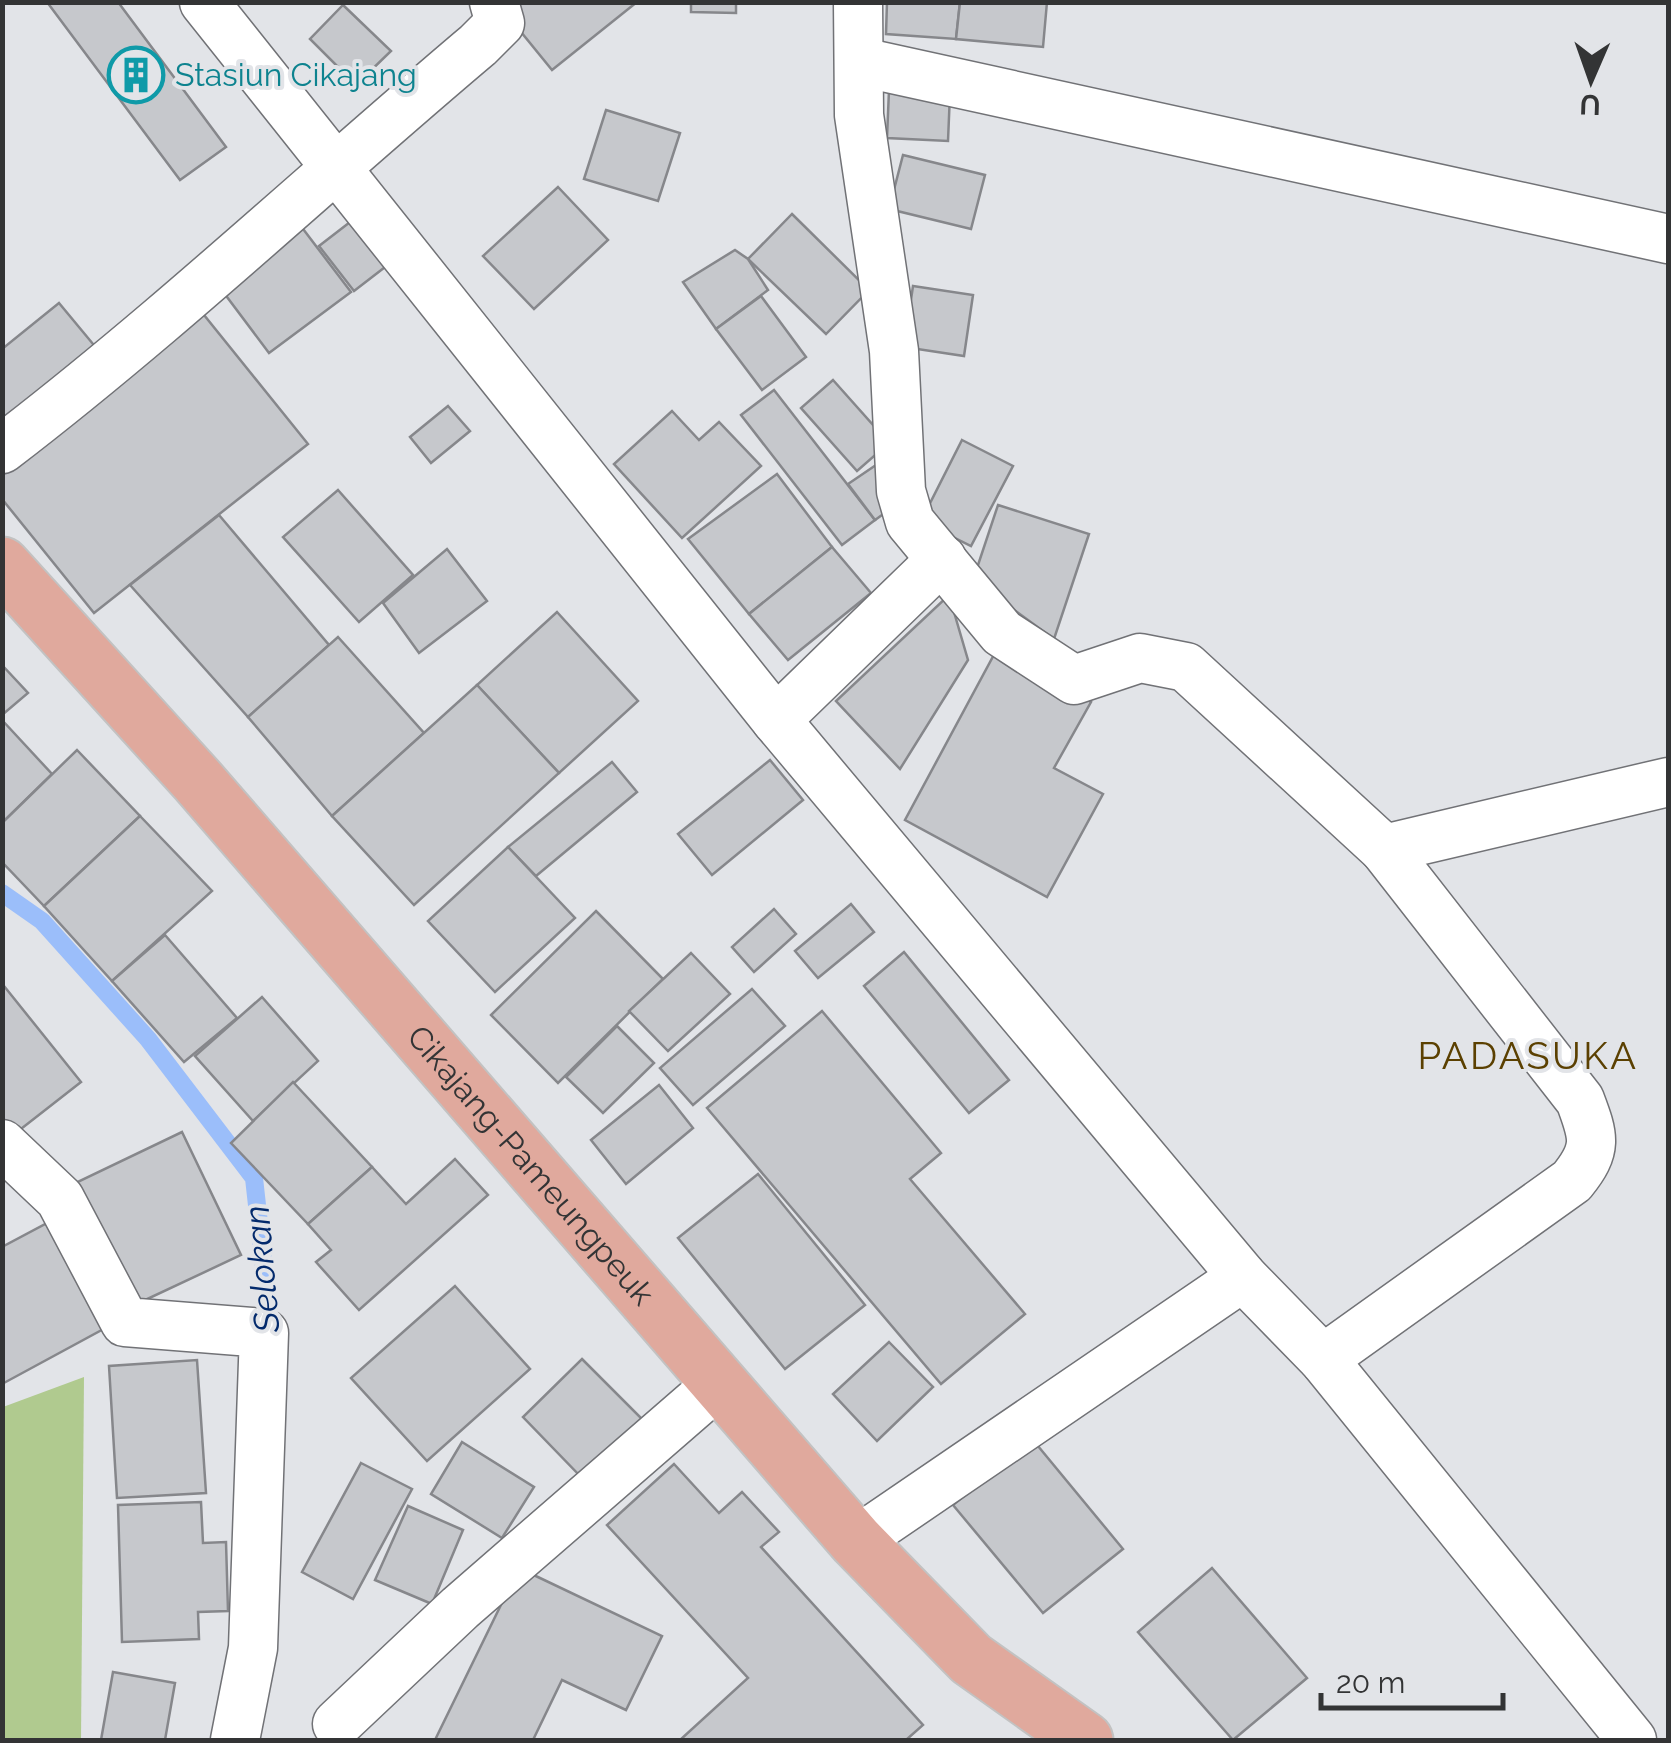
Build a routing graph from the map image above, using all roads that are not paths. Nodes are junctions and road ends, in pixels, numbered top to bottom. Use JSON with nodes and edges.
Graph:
{"nodes":[{"id":1,"x":204,"y":2,"type":"edge"},
{"id":2,"x":494,"y":2,"type":"edge"},
{"id":3,"x":858,"y":2,"type":"edge"},
{"id":4,"x":861,"y":62,"type":"junction"},
{"id":5,"x":334,"y":166,"type":"junction"},
{"id":6,"x":1668,"y":238,"type":"edge"},
{"id":7,"x":2,"y":448,"type":"edge"},
{"id":8,"x":942,"y":559,"type":"junction"},
{"id":9,"x":2,"y":565,"type":"edge"},
{"id":10,"x":776,"y":720,"type":"junction"},
{"id":11,"x":1668,"y":782,"type":"edge"},
{"id":12,"x":1384,"y":849,"type":"junction"},
{"id":13,"x":2,"y":1144,"type":"edge"},
{"id":14,"x":1243,"y":1278,"type":"junction"},
{"id":15,"x":1323,"y":1359,"type":"junction"},
{"id":16,"x":718,"y":1384,"type":"junction"},
{"id":17,"x":856,"y":1542,"type":"junction"},
{"id":18,"x":337,"y":1724,"type":"dead end"},
{"id":19,"x":235,"y":1740,"type":"edge"},
{"id":20,"x":1084,"y":1740,"type":"edge"},
{"id":21,"x":1632,"y":1740,"type":"edge"}],
"edges":[{"from":1,"to":5,"type":"street"},
{"from":2,"to":5,"type":"street"},
{"from":3,"to":4,"type":"street"},
{"from":4,"to":6,"type":"street"},
{"from":4,"to":8,"type":"street"},
{"from":5,"to":7,"type":"street"},
{"from":5,"to":10,"type":"street"},
{"from":8,"to":10,"type":"street"},
{"from":8,"to":12,"type":"street"},
{"from":9,"to":16,"type":"main road","name":"Cikajang-Pameungpeuk"},
{"from":10,"to":14,"type":"street"},
{"from":11,"to":12,"type":"street"},
{"from":12,"to":15,"type":"street"},
{"from":13,"to":19,"type":"street"},
{"from":14,"to":15,"type":"street"},
{"from":14,"to":17,"type":"street"},
{"from":15,"to":21,"type":"street"},
{"from":16,"to":17,"type":"main road","name":"Cikajang-Pameungpeuk"},
{"from":16,"to":18,"type":"street"},
{"from":17,"to":20,"type":"main road","name":"Cikajang-Pameungpeuk"}]}
